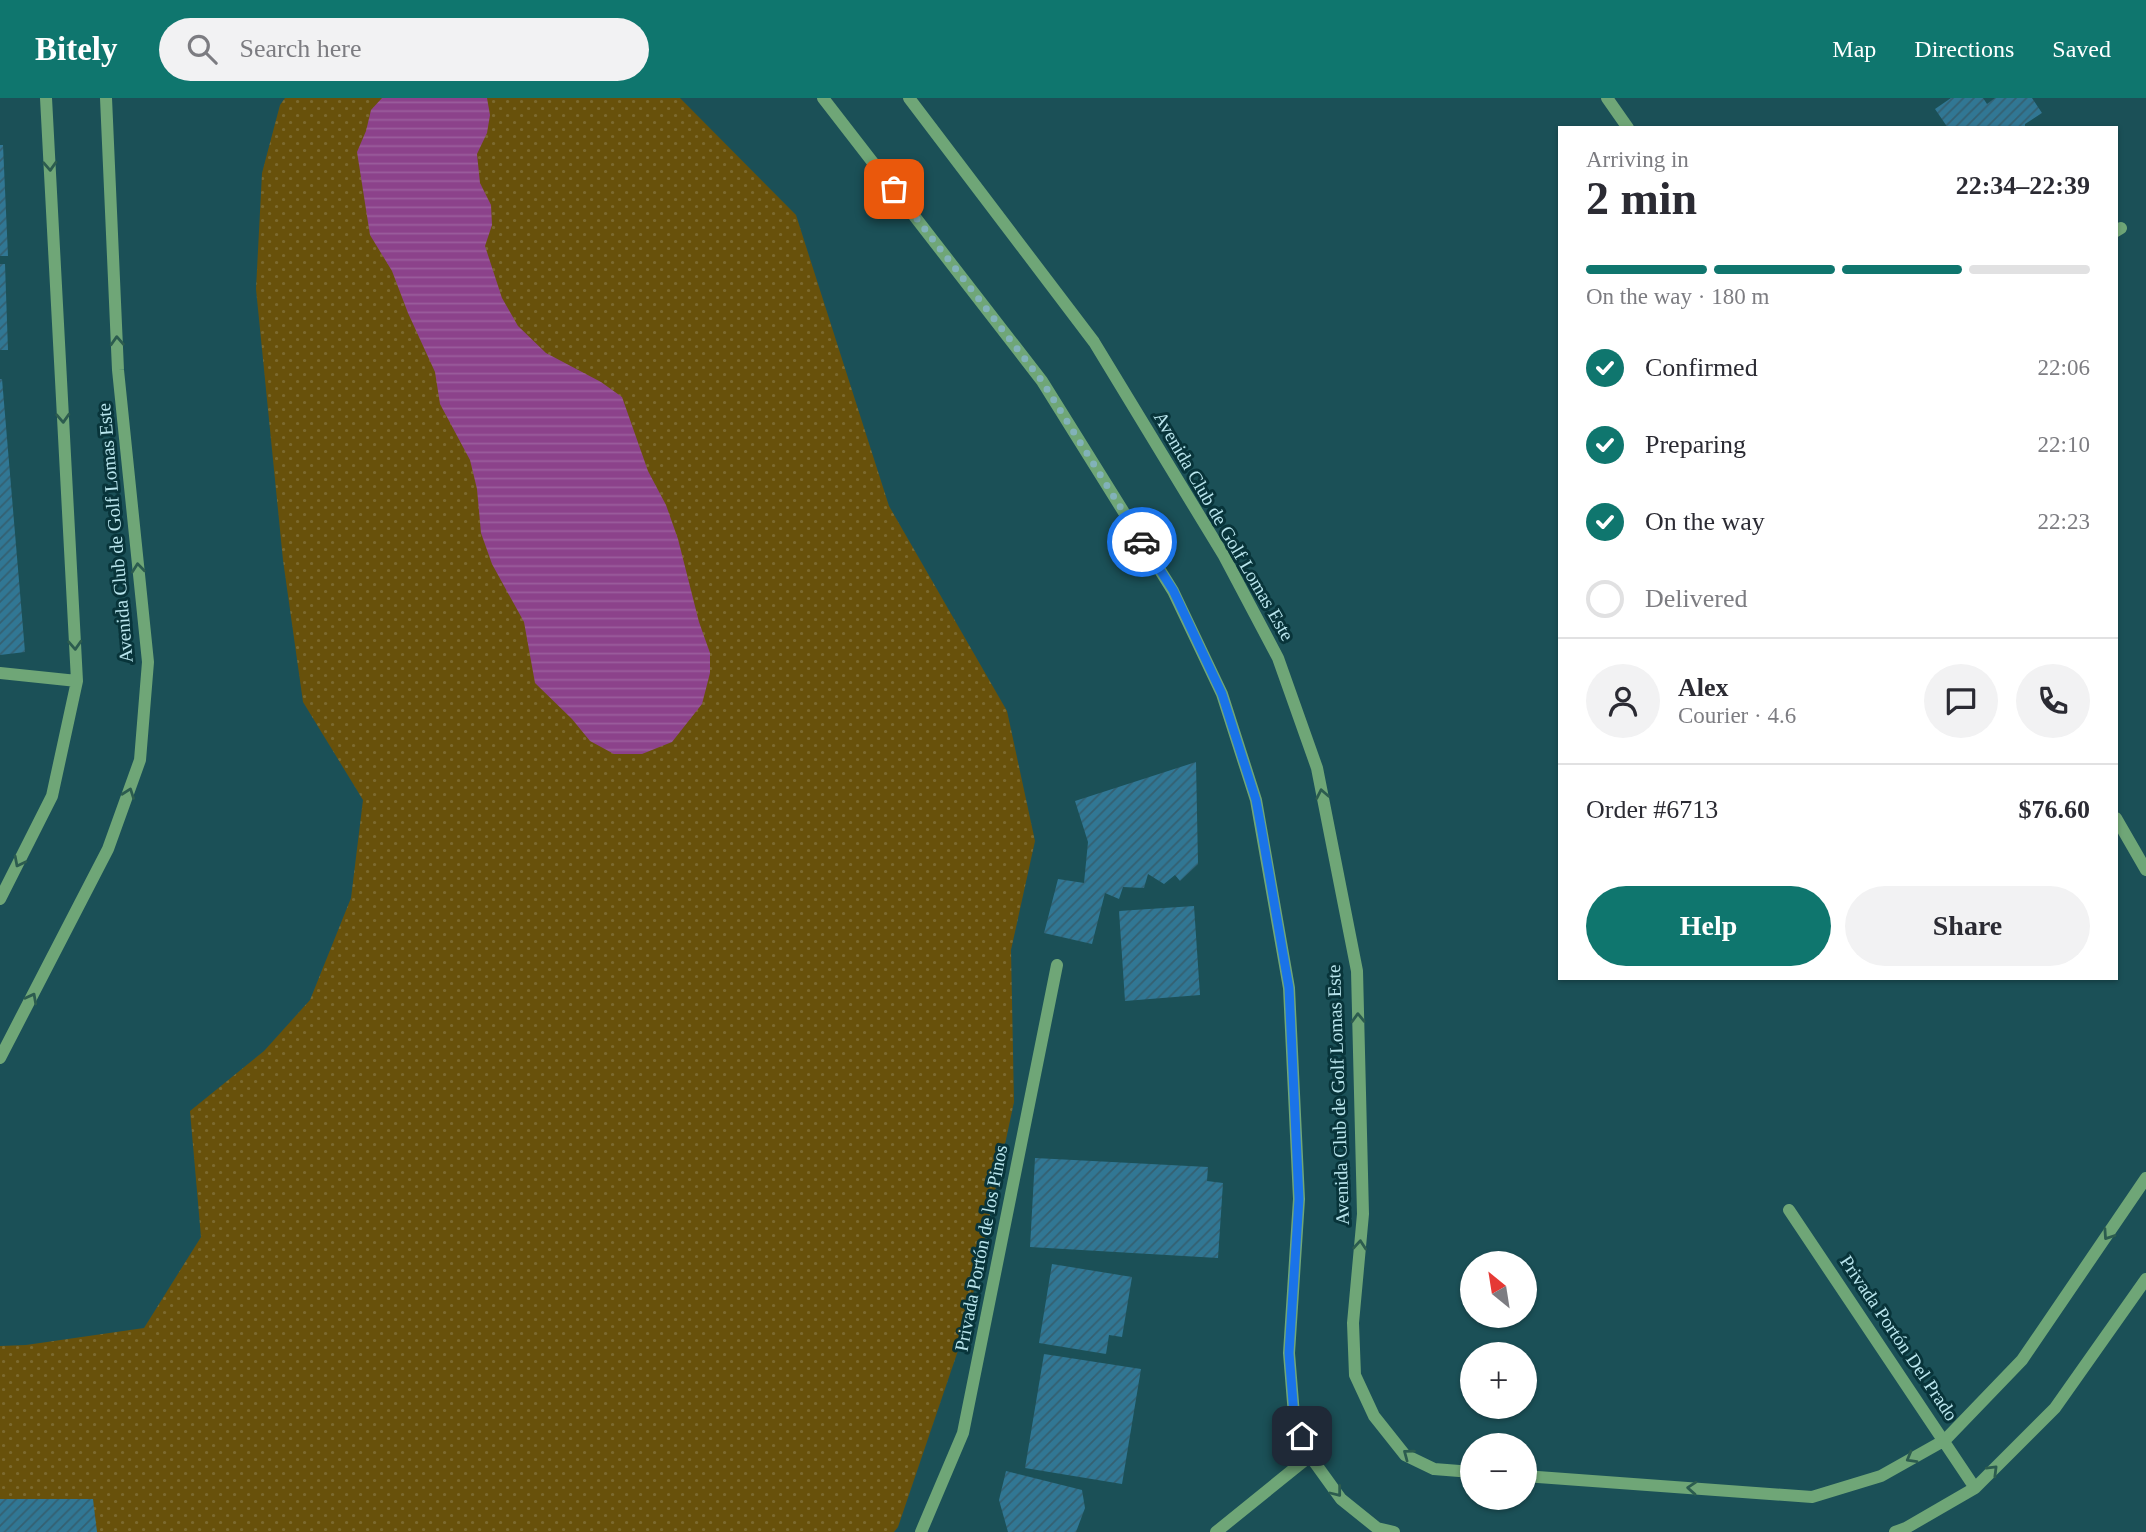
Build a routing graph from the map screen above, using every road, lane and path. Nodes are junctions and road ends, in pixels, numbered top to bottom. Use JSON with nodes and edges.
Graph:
{"nodes":[{"id":1,"x":46,"y":98,"type":"edge"},
{"id":2,"x":106,"y":98,"type":"edge"},
{"id":3,"x":823,"y":98,"type":"edge"},
{"id":4,"x":909,"y":98,"type":"edge"},
{"id":5,"x":1607,"y":98,"type":"edge"},
{"id":6,"x":1627,"y":126,"type":"edge"},
{"id":7,"x":0,"y":673,"type":"edge"},
{"id":8,"x":77,"y":681,"type":"junction"},
{"id":9,"x":2118,"y":821,"type":"edge"},
{"id":10,"x":2146,"y":870,"type":"edge"},
{"id":11,"x":0,"y":899,"type":"edge"},
{"id":12,"x":1057,"y":965,"type":"dead end"},
{"id":13,"x":0,"y":1058,"type":"edge"},
{"id":14,"x":2146,"y":1178,"type":"edge"},
{"id":15,"x":1788,"y":1210,"type":"dead end"},
{"id":16,"x":2146,"y":1279,"type":"edge"},
{"id":17,"x":1945,"y":1440,"type":"junction"},
{"id":18,"x":1310,"y":1456,"type":"junction"},
{"id":19,"x":1460,"y":1471,"type":"edge"},
{"id":20,"x":1537,"y":1477,"type":"edge"},
{"id":21,"x":1975,"y":1488,"type":"junction"},
{"id":22,"x":921,"y":1532,"type":"edge"},
{"id":23,"x":1216,"y":1532,"type":"edge"},
{"id":24,"x":1394,"y":1532,"type":"edge"},
{"id":25,"x":1895,"y":1532,"type":"edge"}],
"edges":[{"from":1,"to":8,"type":"street","one_way":true},
{"from":13,"to":2,"type":"street","name":"Avenida Club de Golf Lomas Este","one_way":true},
{"from":3,"to":18,"type":"street"},
{"from":19,"to":4,"type":"street","name":"Avenida Club de Golf Lomas Este","one_way":true},
{"from":5,"to":6,"type":"street"},
{"from":7,"to":8,"type":"street"},
{"from":8,"to":11,"type":"street","one_way":true},
{"from":9,"to":10,"type":"street"},
{"from":12,"to":22,"type":"street","name":"Privada Portón de los Pinos"},
{"from":14,"to":17,"type":"street","one_way":true},
{"from":15,"to":17,"type":"street","name":"Privada Portón Del Prado"},
{"from":21,"to":16,"type":"street","one_way":true},
{"from":17,"to":20,"type":"street","one_way":true},
{"from":17,"to":21,"type":"street","name":"Privada Portón Del Prado"},
{"from":18,"to":23,"type":"street"},
{"from":18,"to":24,"type":"street","one_way":true},
{"from":21,"to":25,"type":"street"}]}
